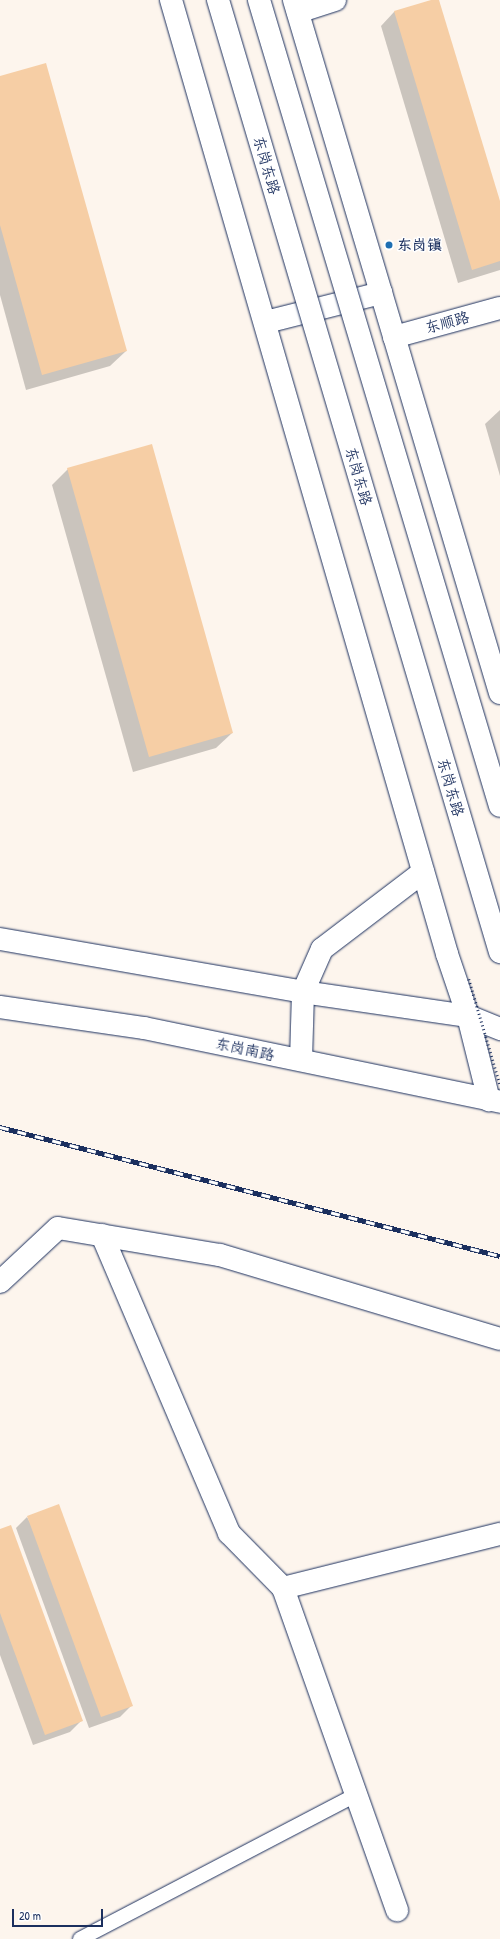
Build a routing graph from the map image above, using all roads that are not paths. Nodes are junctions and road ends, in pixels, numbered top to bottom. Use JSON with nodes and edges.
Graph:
{"nodes":[{"id":1,"x":171,"y":0,"type":"edge"},
{"id":2,"x":218,"y":0,"type":"edge"},
{"id":3,"x":259,"y":0,"type":"edge"},
{"id":4,"x":335,"y":0,"type":"edge"},
{"id":5,"x":296,"y":6,"type":"edge"},
{"id":6,"x":381,"y":294,"type":"junction"},
{"id":7,"x":500,"y":308,"type":"edge"},
{"id":8,"x":266,"y":322,"type":"junction"},
{"id":9,"x":394,"y":337,"type":"junction"},
{"id":10,"x":500,"y":693,"type":"edge"},
{"id":11,"x":500,"y":806,"type":"edge"},
{"id":12,"x":423,"y":872,"type":"junction"},
{"id":13,"x":0,"y":938,"type":"edge"},
{"id":14,"x":500,"y":952,"type":"edge"},
{"id":15,"x":303,"y":992,"type":"junction"},
{"id":16,"x":0,"y":1007,"type":"edge"},
{"id":17,"x":468,"y":1016,"type":"junction"},
{"id":18,"x":500,"y":1029,"type":"edge"},
{"id":19,"x":301,"y":1060,"type":"junction"},
{"id":20,"x":496,"y":1095,"type":"edge"},
{"id":21,"x":102,"y":1235,"type":"junction"},
{"id":22,"x":0,"y":1282,"type":"edge"},
{"id":23,"x":500,"y":1339,"type":"edge"},
{"id":24,"x":500,"y":1534,"type":"edge"},
{"id":25,"x":283,"y":1588,"type":"junction"},
{"id":26,"x":356,"y":1795,"type":"junction"},
{"id":27,"x":397,"y":1910,"type":"dead end"},
{"id":28,"x":80,"y":1939,"type":"edge"}],
"edges":[{"from":1,"to":8,"type":"street"},
{"from":2,"to":14,"type":"street","name":"东岗东路","bridge":true},
{"from":3,"to":11,"type":"street","bridge":true},
{"from":4,"to":5,"type":"street"},
{"from":5,"to":6,"type":"street"},
{"from":6,"to":8,"type":"street"},
{"from":6,"to":9,"type":"street"},
{"from":7,"to":9,"type":"street","name":"东顺路"},
{"from":8,"to":12,"type":"street"},
{"from":9,"to":10,"type":"street"},
{"from":12,"to":15,"type":"street"},
{"from":12,"to":17,"type":"street"},
{"from":13,"to":15,"type":"street"},
{"from":15,"to":17,"type":"street"},
{"from":15,"to":19,"type":"street"},
{"from":16,"to":19,"type":"street","name":"东岗南路"},
{"from":17,"to":18,"type":"street"},
{"from":17,"to":20,"type":"street"},
{"from":19,"to":20,"type":"street","name":"东岗南路"},
{"from":21,"to":22,"type":"street"},
{"from":21,"to":23,"type":"street"},
{"from":21,"to":25,"type":"street"},
{"from":24,"to":25,"type":"street"},
{"from":25,"to":26,"type":"street"},
{"from":26,"to":27,"type":"street"},
{"from":26,"to":28,"type":"lane"}]}
